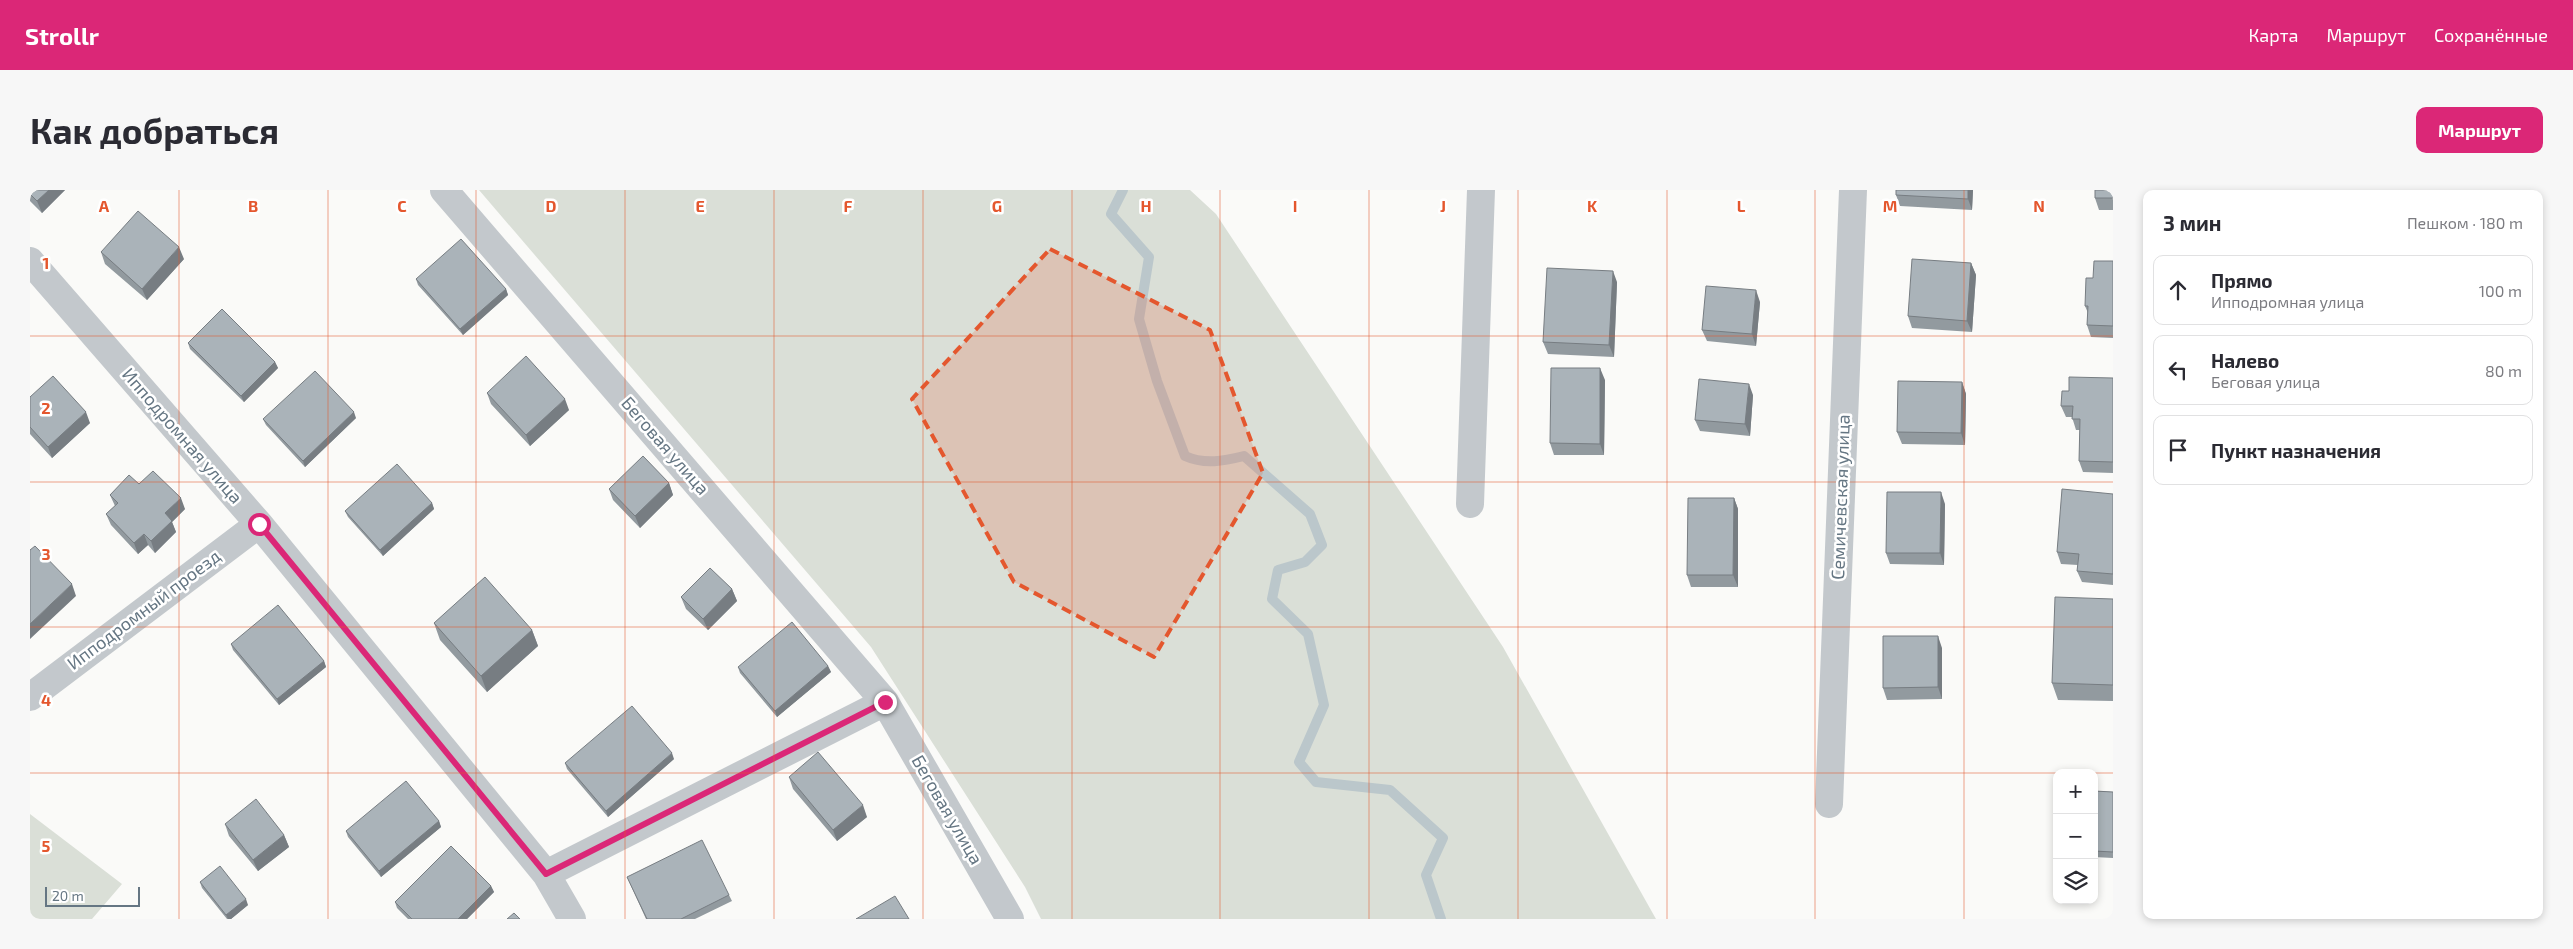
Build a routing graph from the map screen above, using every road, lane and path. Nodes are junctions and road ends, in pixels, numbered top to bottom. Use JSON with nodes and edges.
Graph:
{"nodes":[{"id":1,"x":444,"y":190,"type":"edge"},
{"id":2,"x":1481,"y":190,"type":"edge"},
{"id":3,"x":1853,"y":190,"type":"edge"},
{"id":4,"x":30,"y":261,"type":"edge"},
{"id":5,"x":1470,"y":504,"type":"dead end"},
{"id":6,"x":259,"y":524,"type":"junction"},
{"id":7,"x":30,"y":697,"type":"edge"},
{"id":8,"x":885,"y":702,"type":"junction"},
{"id":9,"x":1829,"y":804,"type":"dead end"},
{"id":10,"x":546,"y":874,"type":"junction"},
{"id":11,"x":572,"y":919,"type":"edge"},
{"id":12,"x":1010,"y":919,"type":"edge"}],
"edges":[{"from":1,"to":8,"type":"street","name":"Беговая улица"},
{"from":2,"to":5,"type":"street"},
{"from":3,"to":9,"type":"street","name":"Семичевская улица"},
{"from":4,"to":6,"type":"street","name":"Ипподромная улица"},
{"from":6,"to":7,"type":"street","name":"Ипподромный проезд"},
{"from":6,"to":10,"type":"street","name":"Ипподромная улица"},
{"from":8,"to":10,"type":"street"},
{"from":8,"to":12,"type":"street","name":"Беговая улица"},
{"from":10,"to":11,"type":"street","name":"Ипподромная улица"}]}
